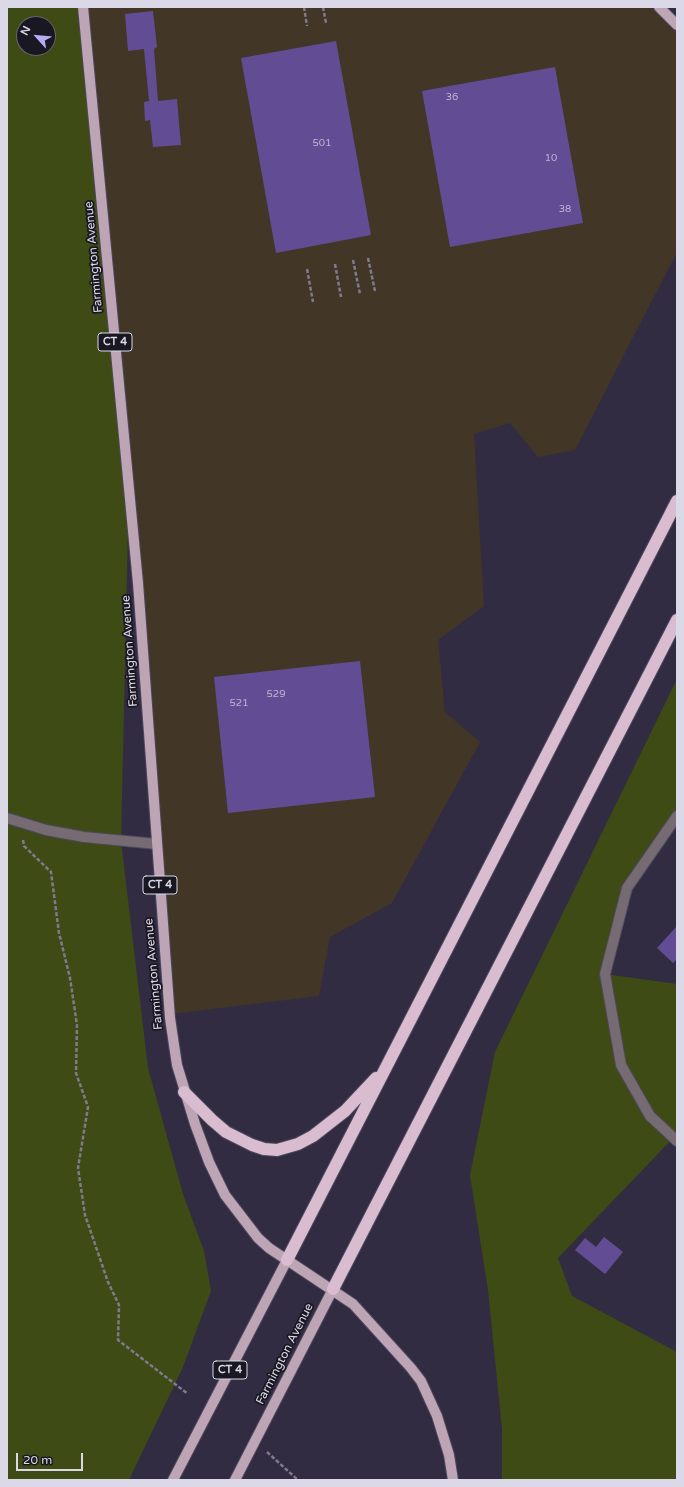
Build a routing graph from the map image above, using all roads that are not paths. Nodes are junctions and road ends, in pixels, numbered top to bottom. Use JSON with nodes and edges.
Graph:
{"nodes":[{"id":1,"x":83,"y":7,"type":"edge"},
{"id":2,"x":659,"y":7,"type":"edge"},
{"id":3,"x":677,"y":25,"type":"edge"},
{"id":4,"x":677,"y":501,"type":"edge"},
{"id":5,"x":677,"y":620,"type":"edge"},
{"id":6,"x":677,"y":816,"type":"edge"},
{"id":7,"x":7,"y":818,"type":"edge"},
{"id":8,"x":157,"y":844,"type":"junction"},
{"id":9,"x":390,"y":1060,"type":"junction"},
{"id":10,"x":184,"y":1092,"type":"junction"},
{"id":11,"x":677,"y":1141,"type":"edge"},
{"id":12,"x":287,"y":1260,"type":"junction"},
{"id":13,"x":334,"y":1289,"type":"junction"},
{"id":14,"x":173,"y":1480,"type":"edge"},
{"id":15,"x":234,"y":1480,"type":"edge"},
{"id":16,"x":452,"y":1480,"type":"edge"}],
"edges":[{"from":1,"to":8,"type":"main road","name":"Farmington Avenue","number":"CT 4"},
{"from":2,"to":3,"type":"main road"},
{"from":4,"to":9,"type":"highway"},
{"from":5,"to":13,"type":"highway"},
{"from":6,"to":11,"type":"street"},
{"from":7,"to":8,"type":"street"},
{"from":8,"to":10,"type":"main road","name":"Farmington Avenue","number":"CT 4"},
{"from":9,"to":10,"type":"highway"},
{"from":9,"to":12,"type":"highway"},
{"from":10,"to":12,"type":"main road","name":"Farmington Avenue","number":"CT 4"},
{"from":12,"to":13,"type":"main road","name":"Farmington Avenue","number":"CT 4"},
{"from":12,"to":14,"type":"main road","number":"CT 4"},
{"from":13,"to":15,"type":"main road","name":"Farmington Avenue"},
{"from":13,"to":16,"type":"main road","number":"CT 4"}]}
